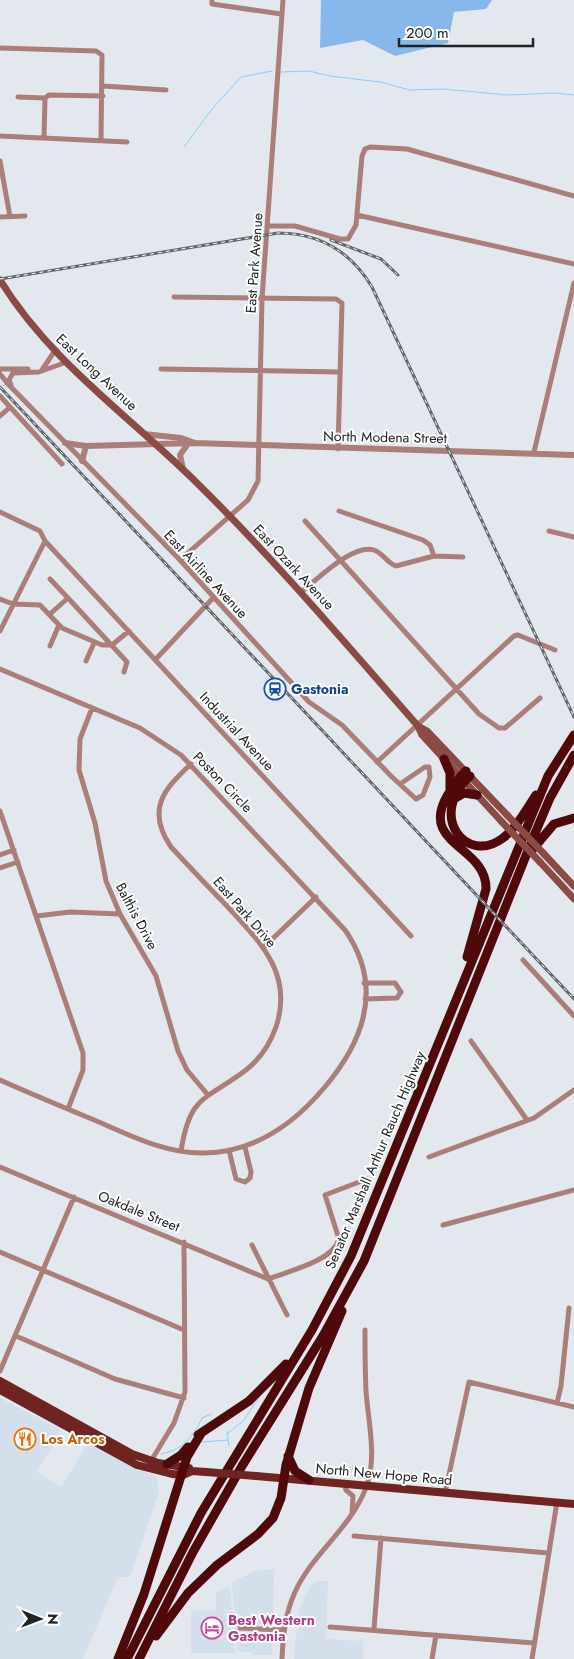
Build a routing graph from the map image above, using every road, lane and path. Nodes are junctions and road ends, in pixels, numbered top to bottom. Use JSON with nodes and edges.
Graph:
{"nodes":[{"id":1,"x":283,"y":0,"type":"edge"},
{"id":2,"x":212,"y":2,"type":"edge"},
{"id":3,"x":281,"y":14,"type":"junction"},
{"id":4,"x":0,"y":48,"type":"edge"},
{"id":5,"x":103,"y":86,"type":"junction"},
{"id":6,"x":166,"y":90,"type":"dead end"},
{"id":7,"x":103,"y":96,"type":"junction"},
{"id":8,"x":18,"y":97,"type":"dead end"},
{"id":9,"x":45,"y":98,"type":"junction"},
{"id":10,"x":0,"y":136,"type":"edge"},
{"id":11,"x":44,"y":138,"type":"junction"},
{"id":12,"x":101,"y":140,"type":"junction"},
{"id":13,"x":127,"y":142,"type":"dead end"},
{"id":14,"x":0,"y":162,"type":"edge"},
{"id":15,"x":574,"y":196,"type":"edge"},
{"id":16,"x":357,"y":215,"type":"junction"},
{"id":17,"x":25,"y":216,"type":"dead end"},
{"id":18,"x":0,"y":217,"type":"edge"},
{"id":19,"x":10,"y":217,"type":"junction"},
{"id":20,"x":267,"y":226,"type":"junction"},
{"id":21,"x":574,"y":264,"type":"edge"},
{"id":22,"x":0,"y":280,"type":"edge"},
{"id":23,"x":574,"y":283,"type":"edge"},
{"id":24,"x":174,"y":297,"type":"dead end"},
{"id":25,"x":262,"y":299,"type":"junction"},
{"id":26,"x":54,"y":352,"type":"junction"},
{"id":27,"x":64,"y":362,"type":"junction"},
{"id":28,"x":0,"y":369,"type":"edge"},
{"id":29,"x":161,"y":369,"type":"dead end"},
{"id":30,"x":42,"y":370,"type":"junction"},
{"id":31,"x":260,"y":372,"type":"junction"},
{"id":32,"x":340,"y":372,"type":"junction"},
{"id":33,"x":0,"y":374,"type":"edge"},
{"id":34,"x":12,"y":388,"type":"junction"},
{"id":35,"x":0,"y":396,"type":"edge"},
{"id":36,"x":10,"y":407,"type":"junction"},
{"id":37,"x":0,"y":416,"type":"edge"},
{"id":38,"x":144,"y":434,"type":"junction"},
{"id":39,"x":181,"y":438,"type":"junction"},
{"id":40,"x":65,"y":443,"type":"junction"},
{"id":41,"x":195,"y":444,"type":"junction"},
{"id":42,"x":158,"y":445,"type":"junction"},
{"id":43,"x":187,"y":445,"type":"junction"},
{"id":44,"x":86,"y":446,"type":"junction"},
{"id":45,"x":260,"y":447,"type":"junction"},
{"id":46,"x":338,"y":449,"type":"junction"},
{"id":47,"x":534,"y":452,"type":"junction"},
{"id":48,"x":574,"y":455,"type":"edge"},
{"id":49,"x":82,"y":461,"type":"junction"},
{"id":50,"x":62,"y":464,"type":"dead end"},
{"id":51,"x":183,"y":468,"type":"junction"},
{"id":52,"x":339,"y":511,"type":"dead end"},
{"id":53,"x":0,"y":512,"type":"edge"},
{"id":54,"x":230,"y":516,"type":"junction"},
{"id":55,"x":305,"y":521,"type":"dead end"},
{"id":56,"x":549,"y":531,"type":"dead end"},
{"id":57,"x":574,"y":537,"type":"edge"},
{"id":58,"x":45,"y":541,"type":"junction"},
{"id":59,"x":434,"y":556,"type":"junction"},
{"id":60,"x":462,"y":557,"type":"dead end"},
{"id":61,"x":180,"y":560,"type":"junction"},
{"id":62,"x":340,"y":562,"type":"junction"},
{"id":63,"x":50,"y":579,"type":"dead end"},
{"id":64,"x":301,"y":592,"type":"junction"},
{"id":65,"x":68,"y":598,"type":"junction"},
{"id":66,"x":213,"y":598,"type":"junction"},
{"id":67,"x":0,"y":599,"type":"edge"},
{"id":68,"x":13,"y":604,"type":"junction"},
{"id":69,"x":50,"y":614,"type":"junction"},
{"id":70,"x":59,"y":625,"type":"junction"},
{"id":71,"x":0,"y":631,"type":"edge"},
{"id":72,"x":129,"y":631,"type":"junction"},
{"id":73,"x":94,"y":642,"type":"junction"},
{"id":74,"x":112,"y":645,"type":"junction"},
{"id":75,"x":50,"y":646,"type":"dead end"},
{"id":76,"x":555,"y":650,"type":"dead end"},
{"id":77,"x":155,"y":660,"type":"junction"},
{"id":78,"x":86,"y":661,"type":"dead end"},
{"id":79,"x":0,"y":669,"type":"edge"},
{"id":80,"x":124,"y":672,"type":"dead end"},
{"id":81,"x":456,"y":689,"type":"junction"},
{"id":82,"x":540,"y":698,"type":"dead end"},
{"id":83,"x":92,"y":708,"type":"junction"},
{"id":84,"x":418,"y":726,"type":"junction"},
{"id":85,"x":574,"y":734,"type":"edge"},
{"id":86,"x":574,"y":755,"type":"edge"},
{"id":87,"x":444,"y":759,"type":"junction"},
{"id":88,"x":378,"y":762,"type":"junction"},
{"id":89,"x":192,"y":764,"type":"junction"},
{"id":90,"x":465,"y":776,"type":"junction"},
{"id":91,"x":548,"y":776,"type":"junction"},
{"id":92,"x":400,"y":784,"type":"junction"},
{"id":93,"x":450,"y":791,"type":"junction"},
{"id":94,"x":477,"y":795,"type":"junction"},
{"id":95,"x":452,"y":801,"type":"junction"},
{"id":96,"x":0,"y":812,"type":"edge"},
{"id":97,"x":574,"y":818,"type":"edge"},
{"id":98,"x":14,"y":850,"type":"junction"},
{"id":99,"x":0,"y":855,"type":"edge"},
{"id":100,"x":18,"y":862,"type":"junction"},
{"id":101,"x":523,"y":862,"type":"junction"},
{"id":102,"x":0,"y":868,"type":"edge"},
{"id":103,"x":574,"y":886,"type":"edge"},
{"id":104,"x":316,"y":897,"type":"junction"},
{"id":105,"x":574,"y":899,"type":"edge"},
{"id":106,"x":120,"y":914,"type":"junction"},
{"id":107,"x":37,"y":916,"type":"junction"},
{"id":108,"x":411,"y":936,"type":"dead end"},
{"id":109,"x":264,"y":947,"type":"junction"},
{"id":110,"x":523,"y":960,"type":"dead end"},
{"id":111,"x":364,"y":983,"type":"junction"},
{"id":112,"x":365,"y":999,"type":"junction"},
{"id":113,"x":574,"y":1016,"type":"edge"},
{"id":114,"x":445,"y":1024,"type":"junction"},
{"id":115,"x":471,"y":1041,"type":"dead end"},
{"id":116,"x":0,"y":1080,"type":"edge"},
{"id":117,"x":574,"y":1090,"type":"edge"},
{"id":118,"x":208,"y":1095,"type":"junction"},
{"id":119,"x":68,"y":1109,"type":"junction"},
{"id":120,"x":527,"y":1120,"type":"junction"},
{"id":121,"x":244,"y":1147,"type":"junction"},
{"id":122,"x":229,"y":1150,"type":"junction"},
{"id":123,"x":181,"y":1151,"type":"junction"},
{"id":124,"x":429,"y":1157,"type":"dead end"},
{"id":125,"x":0,"y":1167,"type":"edge"},
{"id":126,"x":367,"y":1179,"type":"dead end"},
{"id":127,"x":574,"y":1190,"type":"edge"},
{"id":128,"x":74,"y":1197,"type":"junction"},
{"id":129,"x":443,"y":1225,"type":"dead end"},
{"id":130,"x":184,"y":1242,"type":"junction"},
{"id":131,"x":252,"y":1245,"type":"dead end"},
{"id":132,"x":0,"y":1252,"type":"edge"},
{"id":133,"x":364,"y":1261,"type":"junction"},
{"id":134,"x":44,"y":1270,"type":"junction"},
{"id":135,"x":268,"y":1279,"type":"junction"},
{"id":136,"x":569,"y":1308,"type":"dead end"},
{"id":137,"x":287,"y":1315,"type":"dead end"},
{"id":138,"x":184,"y":1330,"type":"junction"},
{"id":139,"x":365,"y":1330,"type":"dead end"},
{"id":140,"x":16,"y":1336,"type":"junction"},
{"id":141,"x":302,"y":1348,"type":"junction"},
{"id":142,"x":0,"y":1371,"type":"edge"},
{"id":143,"x":0,"y":1381,"type":"edge"},
{"id":144,"x":0,"y":1390,"type":"edge"},
{"id":145,"x":184,"y":1398,"type":"junction"},
{"id":146,"x":557,"y":1403,"type":"junction"},
{"id":147,"x":574,"y":1407,"type":"edge"},
{"id":148,"x":202,"y":1432,"type":"junction"},
{"id":149,"x":288,"y":1456,"type":"junction"},
{"id":150,"x":151,"y":1461,"type":"junction"},
{"id":151,"x":167,"y":1464,"type":"junction"},
{"id":152,"x":185,"y":1471,"type":"junction"},
{"id":153,"x":284,"y":1479,"type":"junction"},
{"id":154,"x":309,"y":1480,"type":"junction"},
{"id":155,"x":344,"y":1483,"type":"junction"},
{"id":156,"x":367,"y":1485,"type":"junction"},
{"id":157,"x":445,"y":1493,"type":"junction"},
{"id":158,"x":557,"y":1502,"type":"junction"},
{"id":159,"x":574,"y":1504,"type":"edge"},
{"id":160,"x":352,"y":1517,"type":"junction"},
{"id":161,"x":354,"y":1536,"type":"dead end"},
{"id":162,"x":381,"y":1538,"type":"junction"},
{"id":163,"x":548,"y":1553,"type":"junction"},
{"id":164,"x":330,"y":1627,"type":"dead end"},
{"id":165,"x":240,"y":1628,"type":"dead end"},
{"id":166,"x":374,"y":1629,"type":"junction"},
{"id":167,"x":284,"y":1630,"type":"junction"},
{"id":168,"x":436,"y":1635,"type":"junction"},
{"id":169,"x":534,"y":1643,"type":"junction"},
{"id":170,"x":118,"y":1659,"type":"edge"},
{"id":171,"x":127,"y":1659,"type":"edge"},
{"id":172,"x":141,"y":1659,"type":"edge"},
{"id":173,"x":282,"y":1659,"type":"edge"},
{"id":174,"x":432,"y":1659,"type":"edge"},
{"id":175,"x":532,"y":1659,"type":"edge"}],
"edges":[{"from":1,"to":3,"type":"street","name":"East Park Avenue"},
{"from":2,"to":3,"type":"street"},
{"from":3,"to":20,"type":"street","name":"East Park Avenue"},
{"from":4,"to":5,"type":"street"},
{"from":5,"to":6,"type":"street"},
{"from":5,"to":7,"type":"street"},
{"from":7,"to":9,"type":"street"},
{"from":7,"to":12,"type":"street"},
{"from":8,"to":9,"type":"street"},
{"from":9,"to":11,"type":"street"},
{"from":10,"to":11,"type":"street"},
{"from":11,"to":12,"type":"street"},
{"from":12,"to":13,"type":"street"},
{"from":14,"to":19,"type":"street"},
{"from":15,"to":16,"type":"street"},
{"from":16,"to":20,"type":"street"},
{"from":16,"to":21,"type":"street"},
{"from":17,"to":19,"type":"street"},
{"from":18,"to":19,"type":"street"},
{"from":20,"to":25,"type":"street","name":"East Park Avenue"},
{"from":22,"to":26,"type":"main road","name":"East Long Avenue"},
{"from":23,"to":47,"type":"street"},
{"from":24,"to":25,"type":"street"},
{"from":25,"to":31,"type":"street","name":"East Park Avenue"},
{"from":25,"to":32,"type":"street"},
{"from":26,"to":27,"type":"main road","name":"East Long Avenue"},
{"from":26,"to":30,"type":"street"},
{"from":27,"to":30,"type":"street"},
{"from":27,"to":38,"type":"main road","name":"East Long Avenue"},
{"from":28,"to":30,"type":"street"},
{"from":29,"to":31,"type":"street"},
{"from":30,"to":34,"type":"street"},
{"from":31,"to":32,"type":"street"},
{"from":31,"to":45,"type":"street","name":"East Park Avenue"},
{"from":32,"to":46,"type":"street"},
{"from":33,"to":34,"type":"street","name":"East Airline Avenue"},
{"from":34,"to":40,"type":"street","name":"East Airline Avenue"},
{"from":35,"to":36,"type":"street"},
{"from":36,"to":37,"type":"street"},
{"from":36,"to":50,"type":"street"},
{"from":38,"to":39,"type":"street","name":"North Modena Street"},
{"from":38,"to":42,"type":"main road","name":"East Ozark Avenue"},
{"from":39,"to":41,"type":"street","name":"North Modena Street"},
{"from":39,"to":42,"type":"street","name":"North Modena Street"},
{"from":40,"to":44,"type":"street","name":"North Modena Street"},
{"from":40,"to":49,"type":"street","name":"East Airline Avenue"},
{"from":41,"to":43,"type":"street","name":"North Modena Street"},
{"from":41,"to":45,"type":"street","name":"North Modena Street"},
{"from":42,"to":43,"type":"street","name":"North Modena Street"},
{"from":42,"to":44,"type":"street","name":"North Modena Street"},
{"from":42,"to":51,"type":"main road","name":"East Ozark Avenue"},
{"from":43,"to":51,"type":"street"},
{"from":44,"to":49,"type":"street"},
{"from":45,"to":46,"type":"street","name":"North Modena Street"},
{"from":45,"to":54,"type":"street","name":"East Park Avenue"},
{"from":46,"to":47,"type":"street","name":"North Modena Street"},
{"from":47,"to":48,"type":"street","name":"North Modena Street"},
{"from":49,"to":61,"type":"street","name":"East Airline Avenue"},
{"from":51,"to":54,"type":"main road","name":"East Ozark Avenue"},
{"from":52,"to":59,"type":"street"},
{"from":53,"to":58,"type":"street","name":"Industrial Avenue"},
{"from":54,"to":61,"type":"street","name":"East Park Avenue"},
{"from":54,"to":64,"type":"main road","name":"East Ozark Avenue"},
{"from":55,"to":62,"type":"street"},
{"from":56,"to":57,"type":"street"},
{"from":58,"to":68,"type":"street"},
{"from":58,"to":72,"type":"street","name":"Industrial Avenue"},
{"from":59,"to":60,"type":"street"},
{"from":59,"to":62,"type":"street"},
{"from":61,"to":66,"type":"street","name":"East Airline Avenue"},
{"from":62,"to":64,"type":"street"},
{"from":62,"to":81,"type":"street"},
{"from":63,"to":65,"type":"street"},
{"from":64,"to":84,"type":"main road","name":"East Ozark Avenue"},
{"from":65,"to":69,"type":"street"},
{"from":65,"to":74,"type":"street"},
{"from":66,"to":77,"type":"street"},
{"from":66,"to":88,"type":"street","name":"East Airline Avenue"},
{"from":67,"to":68,"type":"street"},
{"from":68,"to":69,"type":"street"},
{"from":68,"to":71,"type":"street"},
{"from":69,"to":70,"type":"street"},
{"from":70,"to":73,"type":"street"},
{"from":70,"to":75,"type":"street"},
{"from":72,"to":74,"type":"street"},
{"from":72,"to":77,"type":"street","name":"Industrial Avenue"},
{"from":73,"to":74,"type":"street"},
{"from":73,"to":78,"type":"street"},
{"from":74,"to":80,"type":"street"},
{"from":76,"to":81,"type":"street"},
{"from":77,"to":108,"type":"street","name":"Industrial Avenue"},
{"from":79,"to":83,"type":"street","name":"Poston Circle"},
{"from":81,"to":82,"type":"street"},
{"from":81,"to":84,"type":"street"},
{"from":83,"to":89,"type":"street","name":"Poston Circle"},
{"from":83,"to":106,"type":"street","name":"Balthis Drive"},
{"from":84,"to":87,"type":"main road","name":"East Ozark Avenue"},
{"from":84,"to":88,"type":"street"},
{"from":84,"to":90,"type":"main road","name":"East Ozark Avenue"},
{"from":85,"to":91,"type":"highway","name":"Senator Marshall Arthur Rauch Highway"},
{"from":86,"to":101,"type":"highway","name":"Senator Marshall Arthur Rauch Highway"},
{"from":87,"to":90,"type":"main road","name":"East Ozark Avenue"},
{"from":87,"to":93,"type":"highway"},
{"from":88,"to":92,"type":"street","name":"East Airline Avenue"},
{"from":89,"to":104,"type":"street","name":"Poston Circle"},
{"from":89,"to":109,"type":"street","name":"East Park Drive"},
{"from":90,"to":93,"type":"highway"},
{"from":90,"to":94,"type":"main road","name":"East Ozark Avenue"},
{"from":90,"to":95,"type":"highway"},
{"from":90,"to":103,"type":"main road","name":"East Ozark Avenue","bridge":true},
{"from":91,"to":95,"type":"highway"},
{"from":91,"to":114,"type":"highway","name":"Senator Marshall Arthur Rauch Highway"},
{"from":92,"to":92,"type":"street","name":"East Airline Avenue"},
{"from":93,"to":114,"type":"highway"},
{"from":94,"to":95,"type":"highway"},
{"from":94,"to":105,"type":"main road","name":"East Ozark Avenue","bridge":true},
{"from":96,"to":98,"type":"street"},
{"from":97,"to":101,"type":"highway"},
{"from":98,"to":99,"type":"street"},
{"from":98,"to":100,"type":"street"},
{"from":100,"to":102,"type":"street"},
{"from":100,"to":107,"type":"street"},
{"from":101,"to":133,"type":"highway","name":"Senator Marshall Arthur Rauch Highway"},
{"from":104,"to":109,"type":"street"},
{"from":104,"to":111,"type":"street","name":"Poston Circle"},
{"from":106,"to":107,"type":"street"},
{"from":106,"to":118,"type":"street","name":"Balthis Drive"},
{"from":107,"to":119,"type":"street"},
{"from":109,"to":118,"type":"street","name":"East Park Drive"},
{"from":110,"to":113,"type":"street"},
{"from":111,"to":112,"type":"street","name":"Poston Circle"},
{"from":111,"to":112,"type":"street"},
{"from":112,"to":121,"type":"street","name":"Poston Circle"},
{"from":114,"to":141,"type":"highway","name":"Senator Marshall Arthur Rauch Highway"},
{"from":115,"to":120,"type":"street"},
{"from":116,"to":119,"type":"street","name":"Poston Circle"},
{"from":117,"to":120,"type":"street"},
{"from":118,"to":123,"type":"street","name":"East Park Drive"},
{"from":119,"to":123,"type":"street","name":"Poston Circle"},
{"from":120,"to":124,"type":"street"},
{"from":121,"to":122,"type":"street","name":"Poston Circle"},
{"from":121,"to":122,"type":"street"},
{"from":122,"to":123,"type":"street","name":"Poston Circle"},
{"from":125,"to":128,"type":"street","name":"Oakdale Street"},
{"from":126,"to":135,"type":"street"},
{"from":127,"to":129,"type":"street"},
{"from":128,"to":130,"type":"street","name":"Oakdale Street"},
{"from":128,"to":134,"type":"street"},
{"from":130,"to":135,"type":"street","name":"Oakdale Street"},
{"from":130,"to":138,"type":"street"},
{"from":131,"to":135,"type":"street"},
{"from":132,"to":134,"type":"street"},
{"from":133,"to":149,"type":"highway"},
{"from":133,"to":172,"type":"highway","name":"Senator Marshall Arthur Rauch Highway"},
{"from":134,"to":138,"type":"street"},
{"from":134,"to":140,"type":"street"},
{"from":135,"to":137,"type":"street"},
{"from":136,"to":146,"type":"street"},
{"from":138,"to":145,"type":"street"},
{"from":139,"to":156,"type":"street"},
{"from":140,"to":142,"type":"street"},
{"from":140,"to":145,"type":"street"},
{"from":141,"to":148,"type":"highway"},
{"from":141,"to":171,"type":"highway","name":"Senator Marshall Arthur Rauch Highway"},
{"from":143,"to":150,"type":"main road","name":"North New Hope Road"},
{"from":144,"to":152,"type":"main road","name":"North New Hope Road"},
{"from":145,"to":150,"type":"street"},
{"from":146,"to":147,"type":"street"},
{"from":146,"to":157,"type":"street"},
{"from":148,"to":151,"type":"highway"},
{"from":148,"to":152,"type":"highway"},
{"from":149,"to":153,"type":"highway"},
{"from":149,"to":154,"type":"highway"},
{"from":150,"to":151,"type":"main road","name":"North New Hope Road"},
{"from":151,"to":152,"type":"main road","name":"North New Hope Road"},
{"from":152,"to":153,"type":"main road","name":"North New Hope Road","bridge":true},
{"from":152,"to":170,"type":"highway"},
{"from":153,"to":154,"type":"main road","name":"North New Hope Road"},
{"from":153,"to":172,"type":"highway"},
{"from":154,"to":155,"type":"main road","name":"North New Hope Road"},
{"from":155,"to":156,"type":"main road","name":"North New Hope Road"},
{"from":155,"to":160,"type":"street"},
{"from":156,"to":157,"type":"main road","name":"North New Hope Road"},
{"from":156,"to":160,"type":"street"},
{"from":157,"to":158,"type":"main road","name":"North New Hope Road"},
{"from":158,"to":159,"type":"main road","name":"North New Hope Road"},
{"from":158,"to":163,"type":"street"},
{"from":160,"to":167,"type":"street"},
{"from":161,"to":162,"type":"street"},
{"from":162,"to":163,"type":"street"},
{"from":162,"to":166,"type":"street"},
{"from":163,"to":169,"type":"street"},
{"from":164,"to":166,"type":"street"},
{"from":165,"to":167,"type":"street"},
{"from":166,"to":168,"type":"street"},
{"from":167,"to":173,"type":"street"},
{"from":168,"to":169,"type":"street"},
{"from":168,"to":174,"type":"street"},
{"from":169,"to":175,"type":"street"}]}
